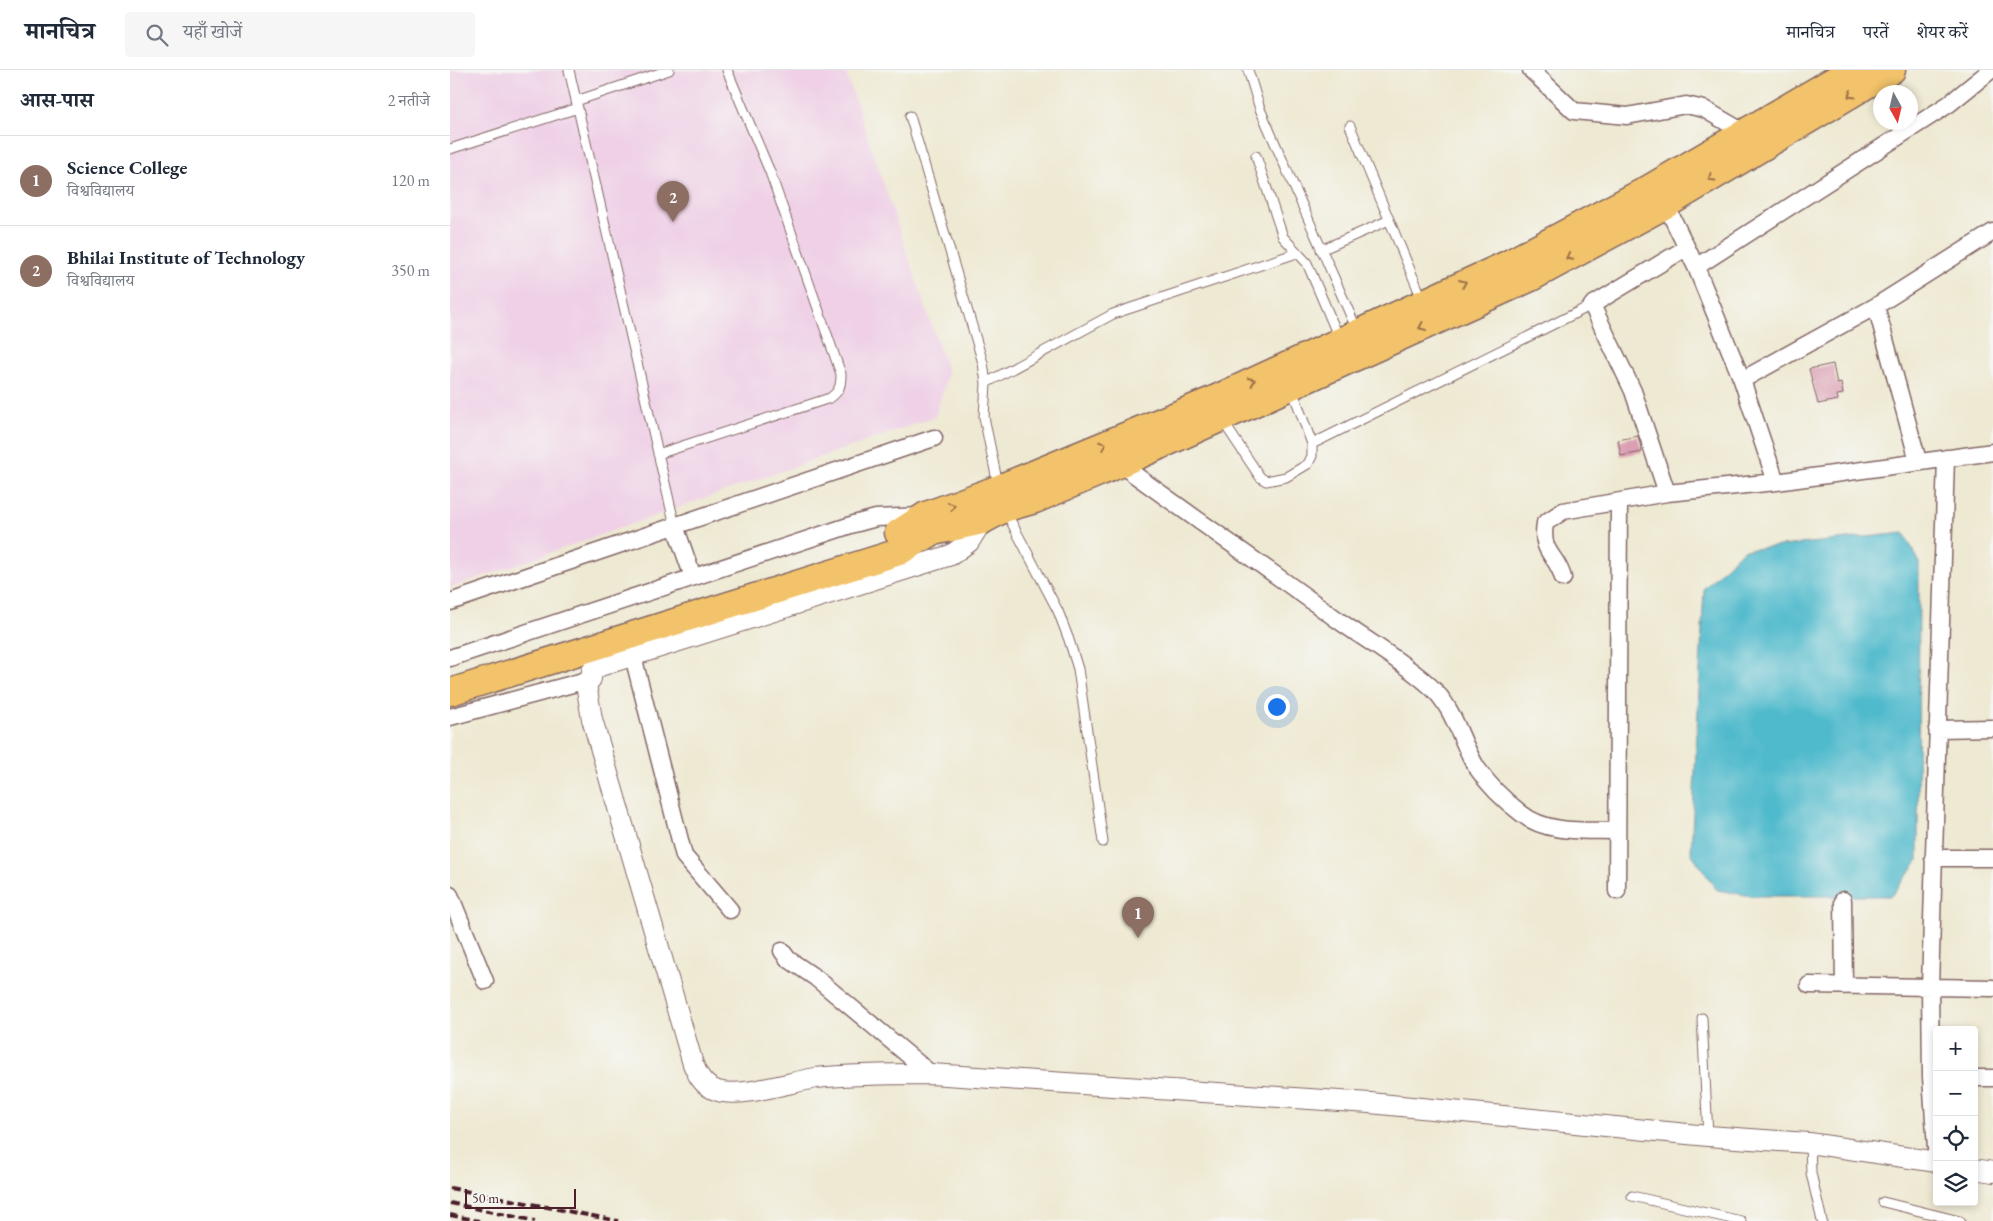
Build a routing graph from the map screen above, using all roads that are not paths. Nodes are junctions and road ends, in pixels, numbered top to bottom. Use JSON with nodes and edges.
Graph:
{"nodes":[{"id":1,"x":569,"y":70,"type":"edge"},
{"id":2,"x":669,"y":70,"type":"edge"},
{"id":3,"x":727,"y":70,"type":"edge"},
{"id":4,"x":1248,"y":70,"type":"edge"},
{"id":5,"x":1531,"y":70,"type":"edge"},
{"id":6,"x":1851,"y":70,"type":"edge"},
{"id":7,"x":1892,"y":70,"type":"edge"},
{"id":8,"x":1992,"y":70,"type":"edge"},
{"id":9,"x":577,"y":104,"type":"junction"},
{"id":10,"x":910,"y":116,"type":"dead end"},
{"id":11,"x":1350,"y":126,"type":"dead end"},
{"id":12,"x":1745,"y":133,"type":"junction"},
{"id":13,"x":450,"y":149,"type":"edge"},
{"id":14,"x":1256,"y":156,"type":"dead end"},
{"id":15,"x":1666,"y":205,"type":"junction"},
{"id":16,"x":1387,"y":220,"type":"junction"},
{"id":17,"x":1993,"y":232,"type":"edge"},
{"id":18,"x":1686,"y":248,"type":"junction"},
{"id":19,"x":1321,"y":250,"type":"junction"},
{"id":20,"x":1297,"y":253,"type":"junction"},
{"id":21,"x":1696,"y":267,"type":"junction"},
{"id":22,"x":1423,"y":301,"type":"junction"},
{"id":23,"x":1592,"y":305,"type":"junction"},
{"id":24,"x":1876,"y":306,"type":"junction"},
{"id":25,"x":1350,"y":337,"type":"junction"},
{"id":26,"x":1742,"y":380,"type":"junction"},
{"id":27,"x":986,"y":383,"type":"junction"},
{"id":28,"x":1291,"y":386,"type":"junction"},
{"id":29,"x":1221,"y":418,"type":"junction"},
{"id":30,"x":934,"y":438,"type":"dead end"},
{"id":31,"x":1312,"y":444,"type":"junction"},
{"id":32,"x":1993,"y":452,"type":"edge"},
{"id":33,"x":658,"y":454,"type":"junction"},
{"id":34,"x":1946,"y":458,"type":"junction"},
{"id":35,"x":1918,"y":461,"type":"junction"},
{"id":36,"x":1120,"y":464,"type":"junction"},
{"id":37,"x":1776,"y":482,"type":"junction"},
{"id":38,"x":1667,"y":493,"type":"junction"},
{"id":39,"x":1002,"y":499,"type":"junction"},
{"id":40,"x":1619,"y":502,"type":"junction"},
{"id":41,"x":926,"y":516,"type":"junction"},
{"id":42,"x":982,"y":521,"type":"junction"},
{"id":43,"x":675,"y":526,"type":"junction"},
{"id":44,"x":896,"y":544,"type":"junction"},
{"id":45,"x":693,"y":577,"type":"junction"},
{"id":46,"x":1563,"y":578,"type":"dead end"},
{"id":47,"x":450,"y":602,"type":"edge"},
{"id":48,"x":633,"y":656,"type":"junction"},
{"id":49,"x":450,"y":658,"type":"edge"},
{"id":50,"x":450,"y":676,"type":"edge"},
{"id":51,"x":591,"y":679,"type":"junction"},
{"id":52,"x":450,"y":692,"type":"edge"},
{"id":53,"x":450,"y":716,"type":"edge"},
{"id":54,"x":1993,"y":728,"type":"edge"},
{"id":55,"x":1937,"y":729,"type":"junction"},
{"id":56,"x":1617,"y":831,"type":"junction"},
{"id":57,"x":1103,"y":842,"type":"dead end"},
{"id":58,"x":1933,"y":858,"type":"junction"},
{"id":59,"x":1993,"y":858,"type":"edge"},
{"id":60,"x":1617,"y":891,"type":"dead end"},
{"id":61,"x":450,"y":895,"type":"edge"},
{"id":62,"x":1843,"y":900,"type":"dead end"},
{"id":63,"x":730,"y":910,"type":"dead end"},
{"id":64,"x":782,"y":951,"type":"dead end"},
{"id":65,"x":485,"y":981,"type":"dead end"},
{"id":66,"x":1809,"y":986,"type":"dead end"},
{"id":67,"x":1844,"y":986,"type":"junction"},
{"id":68,"x":1930,"y":987,"type":"junction"},
{"id":69,"x":1993,"y":988,"type":"edge"},
{"id":70,"x":1702,"y":1018,"type":"dead end"},
{"id":71,"x":1934,"y":1071,"type":"edge"},
{"id":72,"x":931,"y":1074,"type":"junction"},
{"id":73,"x":1978,"y":1078,"type":"edge"},
{"id":74,"x":1993,"y":1078,"type":"edge"},
{"id":75,"x":1935,"y":1116,"type":"edge"},
{"id":76,"x":1708,"y":1136,"type":"junction"},
{"id":77,"x":1810,"y":1143,"type":"junction"},
{"id":78,"x":1933,"y":1161,"type":"edge"},
{"id":79,"x":1937,"y":1161,"type":"edge"},
{"id":80,"x":1978,"y":1170,"type":"edge"},
{"id":81,"x":1993,"y":1172,"type":"edge"},
{"id":82,"x":1632,"y":1196,"type":"dead end"},
{"id":83,"x":1883,"y":1202,"type":"dead end"},
{"id":84,"x":1741,"y":1221,"type":"edge"},
{"id":85,"x":1822,"y":1221,"type":"edge"},
{"id":86,"x":1960,"y":1221,"type":"edge"}],
"edges":[{"from":1,"to":9,"type":"lane"},
{"from":2,"to":9,"type":"lane"},
{"from":3,"to":33,"type":"lane"},
{"from":4,"to":19,"type":"lane"},
{"from":5,"to":12,"type":"street"},
{"from":6,"to":12,"type":"main road"},
{"from":7,"to":15,"type":"main road","one_way":true},
{"from":8,"to":21,"type":"street"},
{"from":9,"to":13,"type":"lane"},
{"from":9,"to":33,"type":"lane"},
{"from":10,"to":27,"type":"lane"},
{"from":11,"to":16,"type":"lane"},
{"from":22,"to":12,"type":"main road","one_way":true},
{"from":14,"to":20,"type":"lane"},
{"from":15,"to":18,"type":"street"},
{"from":15,"to":28,"type":"main road","one_way":true},
{"from":16,"to":19,"type":"lane"},
{"from":16,"to":22,"type":"lane"},
{"from":17,"to":24,"type":"street"},
{"from":18,"to":21,"type":"street"},
{"from":18,"to":23,"type":"street"},
{"from":19,"to":25,"type":"lane"},
{"from":20,"to":25,"type":"lane"},
{"from":20,"to":27,"type":"lane"},
{"from":21,"to":26,"type":"street"},
{"from":22,"to":25,"type":"main road"},
{"from":23,"to":31,"type":"lane"},
{"from":23,"to":38,"type":"street"},
{"from":24,"to":26,"type":"street"},
{"from":24,"to":35,"type":"street"},
{"from":39,"to":25,"type":"main road","one_way":true},
{"from":26,"to":37,"type":"street"},
{"from":27,"to":39,"type":"lane"},
{"from":28,"to":29,"type":"main road"},
{"from":28,"to":31,"type":"lane"},
{"from":29,"to":31,"type":"lane"},
{"from":29,"to":36,"type":"main road"},
{"from":30,"to":43,"type":"street"},
{"from":32,"to":34,"type":"street"},
{"from":33,"to":43,"type":"lane"},
{"from":34,"to":35,"type":"street"},
{"from":34,"to":55,"type":"street"},
{"from":35,"to":37,"type":"street"},
{"from":36,"to":39,"type":"main road"},
{"from":36,"to":56,"type":"street"},
{"from":37,"to":38,"type":"street"},
{"from":38,"to":40,"type":"street"},
{"from":41,"to":39,"type":"main road","one_way":true},
{"from":39,"to":42,"type":"main road"},
{"from":39,"to":57,"type":"lane"},
{"from":40,"to":46,"type":"street"},
{"from":40,"to":56,"type":"street"},
{"from":41,"to":44,"type":"main road"},
{"from":41,"to":45,"type":"street"},
{"from":42,"to":44,"type":"main road"},
{"from":42,"to":48,"type":"street"},
{"from":43,"to":45,"type":"street"},
{"from":43,"to":47,"type":"street"},
{"from":44,"to":50,"type":"main road"},
{"from":44,"to":52,"type":"main road"},
{"from":45,"to":49,"type":"street"},
{"from":48,"to":51,"type":"street"},
{"from":48,"to":63,"type":"street"},
{"from":51,"to":53,"type":"street"},
{"from":51,"to":72,"type":"street"},
{"from":54,"to":55,"type":"street"},
{"from":55,"to":58,"type":"street"},
{"from":56,"to":60,"type":"street"},
{"from":58,"to":59,"type":"street"},
{"from":58,"to":68,"type":"street"},
{"from":61,"to":65,"type":"street"},
{"from":62,"to":67,"type":"street"},
{"from":64,"to":72,"type":"street"},
{"from":66,"to":67,"type":"street"},
{"from":67,"to":68,"type":"street"},
{"from":68,"to":69,"type":"street"},
{"from":68,"to":71,"type":"street"},
{"from":70,"to":76,"type":"lane"},
{"from":72,"to":76,"type":"street"},
{"from":73,"to":74,"type":"street"},
{"from":75,"to":79,"type":"street"},
{"from":76,"to":77,"type":"street"},
{"from":77,"to":78,"type":"street"},
{"from":77,"to":85,"type":"lane"},
{"from":80,"to":81,"type":"street"},
{"from":82,"to":84,"type":"lane"},
{"from":83,"to":86,"type":"lane"}]}
